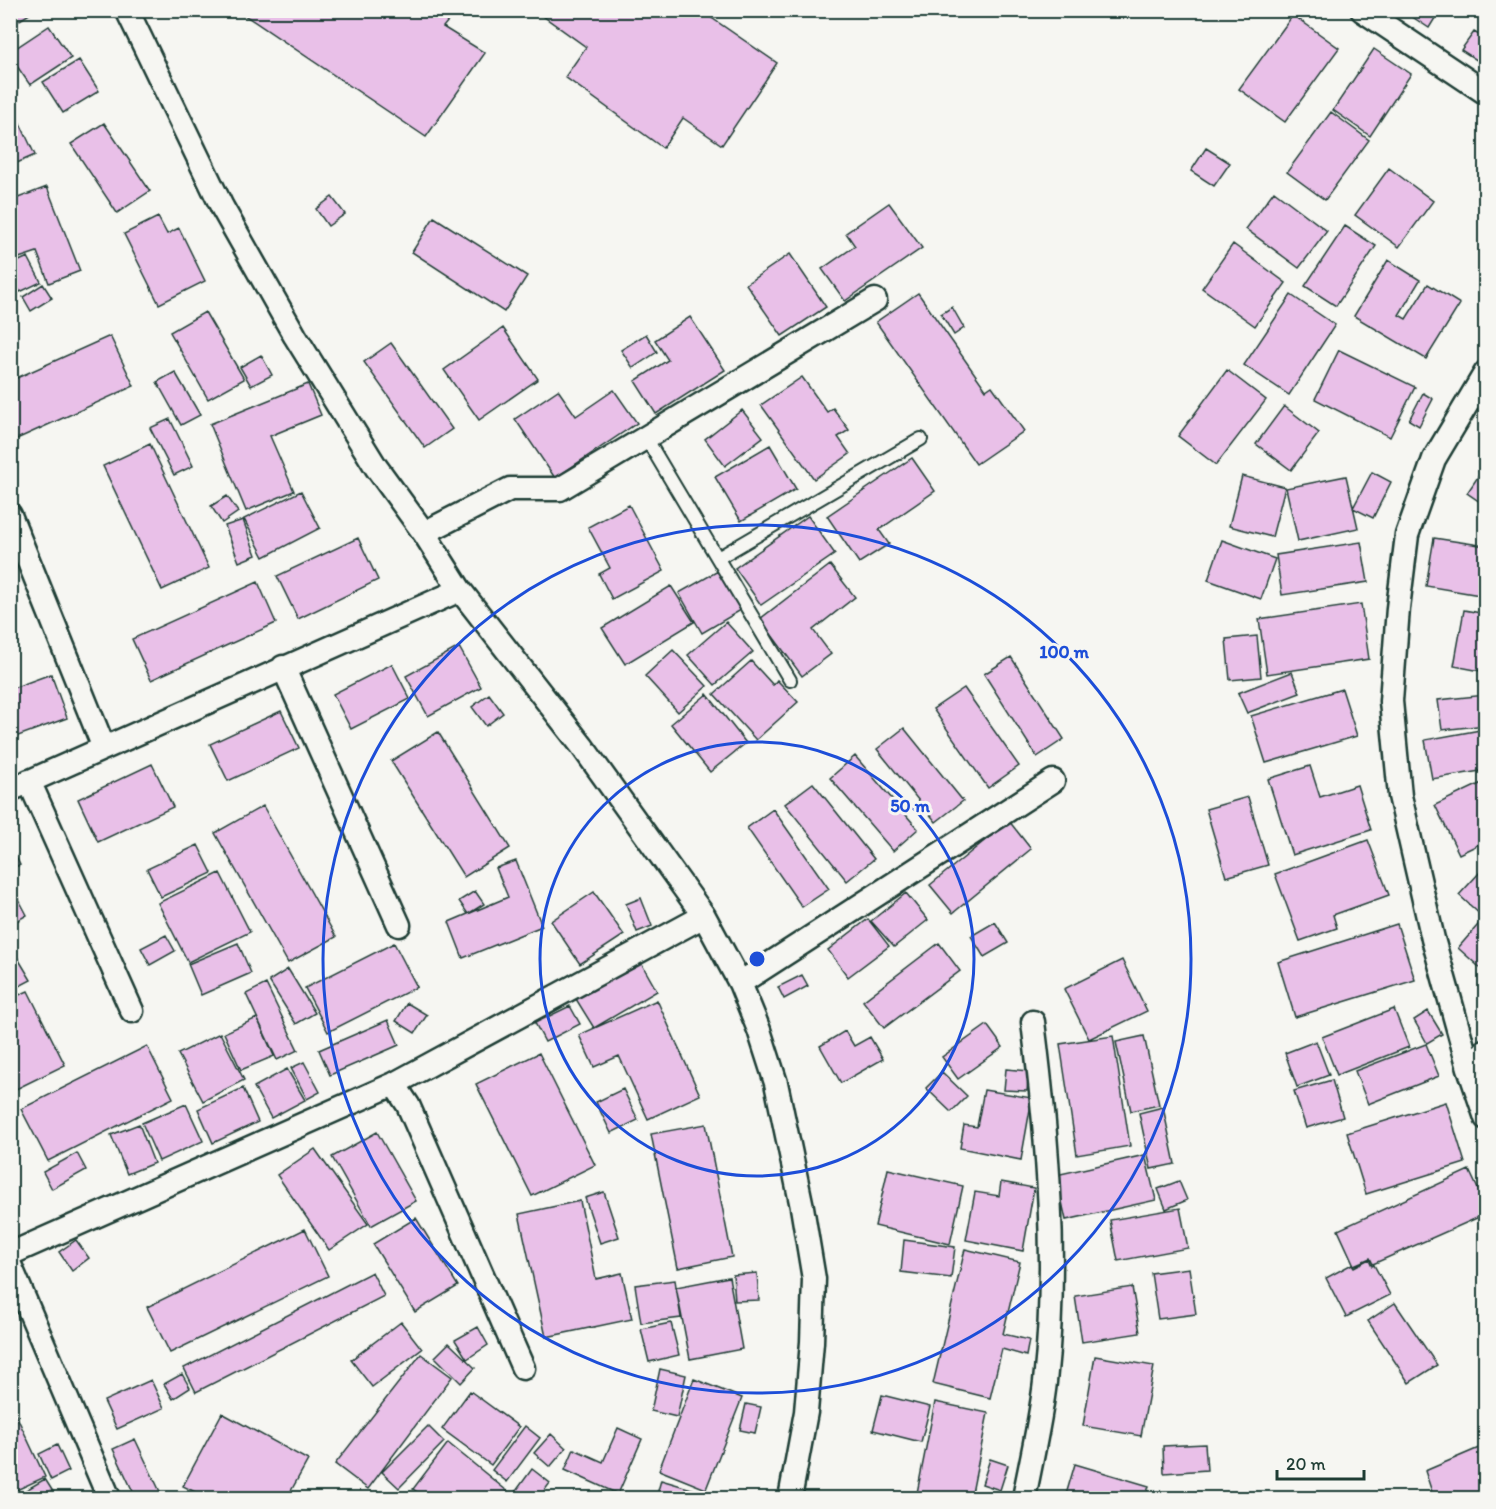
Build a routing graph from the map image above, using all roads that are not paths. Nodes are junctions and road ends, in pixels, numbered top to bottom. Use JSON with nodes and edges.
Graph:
{"nodes":[{"id":1,"x":127,"y":10,"type":"edge"},
{"id":2,"x":1362,"y":10,"type":"edge"},
{"id":3,"x":1485,"y":93,"type":"edge"},
{"id":4,"x":875,"y":300,"type":"dead end"},
{"id":5,"x":1485,"y":372,"type":"edge"},
{"id":6,"x":646,"y":438,"type":"junction"},
{"id":7,"x":921,"y":439,"type":"dead end"},
{"id":8,"x":10,"y":515,"type":"edge"},
{"id":9,"x":424,"y":533,"type":"junction"},
{"id":10,"x":718,"y":558,"type":"junction"},
{"id":11,"x":460,"y":590,"type":"junction"},
{"id":12,"x":283,"y":667,"type":"junction"},
{"id":13,"x":790,"y":680,"type":"dead end"},
{"id":14,"x":104,"y":747,"type":"junction"},
{"id":15,"x":1053,"y":781,"type":"dead end"},
{"id":16,"x":20,"y":785,"type":"edge"},
{"id":17,"x":704,"y":916,"type":"junction"},
{"id":18,"x":399,"y":925,"type":"dead end"},
{"id":19,"x":740,"y":983,"type":"junction"},
{"id":20,"x":132,"y":1011,"type":"dead end"},
{"id":21,"x":1033,"y":1022,"type":"dead end"},
{"id":22,"x":1485,"y":1050,"type":"edge"},
{"id":23,"x":1468,"y":1068,"type":"junction"},
{"id":24,"x":394,"y":1084,"type":"junction"},
{"id":25,"x":1485,"y":1118,"type":"edge"},
{"id":26,"x":10,"y":1254,"type":"edge"},
{"id":27,"x":10,"y":1265,"type":"edge"},
{"id":28,"x":523,"y":1368,"type":"dead end"},
{"id":29,"x":109,"y":1498,"type":"edge"},
{"id":30,"x":789,"y":1498,"type":"edge"},
{"id":31,"x":1023,"y":1498,"type":"edge"}],
"edges":[{"from":1,"to":9,"type":"street"},
{"from":2,"to":3,"type":"street"},
{"from":4,"to":6,"type":"street"},
{"from":5,"to":23,"type":"street"},
{"from":6,"to":9,"type":"street"},
{"from":6,"to":10,"type":"lane"},
{"from":7,"to":10,"type":"lane"},
{"from":8,"to":14,"type":"street"},
{"from":9,"to":11,"type":"street"},
{"from":10,"to":13,"type":"lane"},
{"from":11,"to":12,"type":"street"},
{"from":11,"to":17,"type":"street"},
{"from":12,"to":14,"type":"street"},
{"from":12,"to":18,"type":"street"},
{"from":14,"to":16,"type":"street"},
{"from":15,"to":19,"type":"street"},
{"from":16,"to":20,"type":"street"},
{"from":17,"to":19,"type":"street"},
{"from":17,"to":24,"type":"street"},
{"from":19,"to":30,"type":"street"},
{"from":21,"to":31,"type":"street"},
{"from":22,"to":23,"type":"street"},
{"from":23,"to":25,"type":"street"},
{"from":24,"to":26,"type":"street"},
{"from":24,"to":28,"type":"street"},
{"from":27,"to":29,"type":"street"}]}
